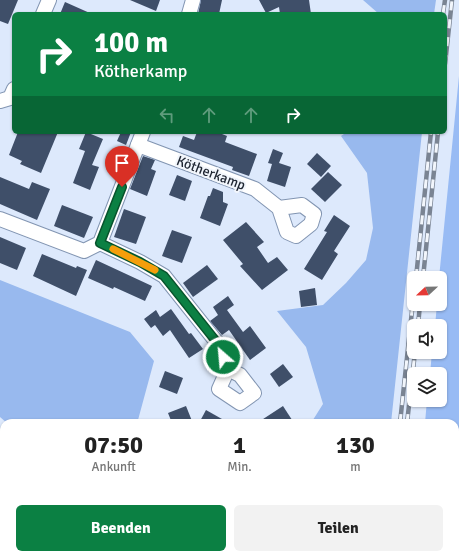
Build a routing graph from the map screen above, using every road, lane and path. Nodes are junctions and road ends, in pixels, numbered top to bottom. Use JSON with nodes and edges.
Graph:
{"nodes":[{"id":1,"x":49,"y":0,"type":"edge"},
{"id":2,"x":193,"y":0,"type":"edge"},
{"id":3,"x":44,"y":12,"type":"edge"},
{"id":4,"x":190,"y":12,"type":"edge"},
{"id":5,"x":12,"y":94,"type":"edge"},
{"id":6,"x":0,"y":101,"type":"edge"},
{"id":7,"x":142,"y":134,"type":"edge"},
{"id":8,"x":138,"y":145,"type":"junction"},
{"id":9,"x":279,"y":208,"type":"dead end"},
{"id":10,"x":0,"y":219,"type":"edge"},
{"id":11,"x":100,"y":243,"type":"junction"},
{"id":12,"x":228,"y":369,"type":"dead end"}],
"edges":[{"from":1,"to":3,"type":"street"},
{"from":2,"to":4,"type":"street"},
{"from":5,"to":6,"type":"street"},
{"from":7,"to":8,"type":"street"},
{"from":8,"to":9,"type":"street","name":"Kötherkamp"},
{"from":8,"to":11,"type":"street"},
{"from":10,"to":11,"type":"street"},
{"from":11,"to":12,"type":"street"}]}
